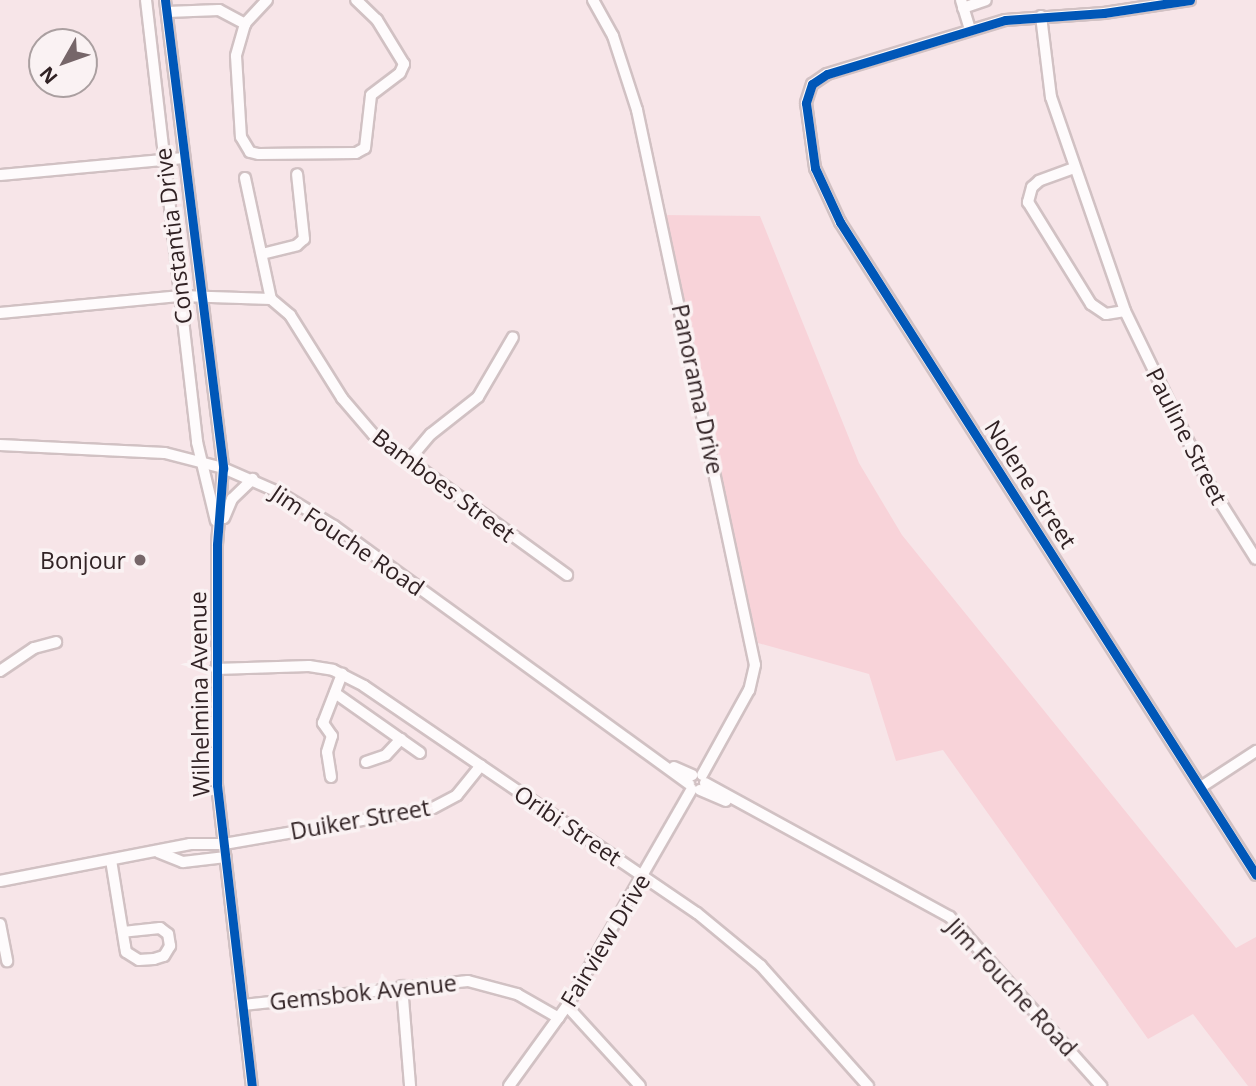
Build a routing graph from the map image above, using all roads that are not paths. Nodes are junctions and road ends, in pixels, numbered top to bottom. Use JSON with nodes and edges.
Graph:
{"nodes":[{"id":1,"x":146,"y":0,"type":"edge"},
{"id":2,"x":267,"y":0,"type":"edge"},
{"id":3,"x":356,"y":0,"type":"edge"},
{"id":4,"x":593,"y":0,"type":"edge"},
{"id":5,"x":986,"y":0,"type":"edge"},
{"id":6,"x":1190,"y":0,"type":"edge"},
{"id":7,"x":962,"y":4,"type":"edge"},
{"id":8,"x":166,"y":6,"type":"edge"},
{"id":9,"x":1041,"y":16,"type":"junction"},
{"id":10,"x":244,"y":24,"type":"junction"},
{"id":11,"x":970,"y":29,"type":"junction"},
{"id":12,"x":184,"y":158,"type":"junction"},
{"id":13,"x":164,"y":160,"type":"junction"},
{"id":14,"x":1074,"y":168,"type":"junction"},
{"id":15,"x":297,"y":174,"type":"dead end"},
{"id":16,"x":0,"y":175,"type":"edge"},
{"id":17,"x":245,"y":178,"type":"dead end"},
{"id":18,"x":262,"y":254,"type":"junction"},
{"id":19,"x":181,"y":296,"type":"junction"},
{"id":20,"x":200,"y":296,"type":"junction"},
{"id":21,"x":271,"y":299,"type":"junction"},
{"id":22,"x":1125,"y":311,"type":"junction"},
{"id":23,"x":0,"y":313,"type":"edge"},
{"id":24,"x":513,"y":337,"type":"dead end"},
{"id":25,"x":0,"y":445,"type":"edge"},
{"id":26,"x":201,"y":461,"type":"junction"},
{"id":27,"x":408,"y":461,"type":"junction"},
{"id":28,"x":223,"y":468,"type":"junction"},
{"id":29,"x":253,"y":480,"type":"junction"},
{"id":30,"x":218,"y":532,"type":"junction"},
{"id":31,"x":1256,"y":559,"type":"edge"},
{"id":32,"x":567,"y":575,"type":"dead end"},
{"id":33,"x":57,"y":642,"type":"dead end"},
{"id":34,"x":216,"y":669,"type":"junction"},
{"id":35,"x":0,"y":671,"type":"edge"},
{"id":36,"x":342,"y":674,"type":"junction"},
{"id":37,"x":335,"y":693,"type":"junction"},
{"id":38,"x":401,"y":739,"type":"junction"},
{"id":39,"x":1256,"y":751,"type":"edge"},
{"id":40,"x":420,"y":753,"type":"dead end"},
{"id":41,"x":366,"y":762,"type":"dead end"},
{"id":42,"x":481,"y":765,"type":"junction"},
{"id":43,"x":331,"y":777,"type":"dead end"},
{"id":44,"x":697,"y":783,"type":"junction"},
{"id":45,"x":1200,"y":787,"type":"junction"},
{"id":46,"x":224,"y":844,"type":"junction"},
{"id":47,"x":156,"y":851,"type":"junction"},
{"id":48,"x":226,"y":857,"type":"junction"},
{"id":49,"x":111,"y":860,"type":"junction"},
{"id":50,"x":1256,"y":875,"type":"edge"},
{"id":51,"x":644,"y":877,"type":"junction"},
{"id":52,"x":0,"y":881,"type":"edge"},
{"id":53,"x":0,"y":924,"type":"edge"},
{"id":54,"x":123,"y":932,"type":"junction"},
{"id":55,"x":7,"y":961,"type":"dead end"},
{"id":56,"x":402,"y":986,"type":"junction"},
{"id":57,"x":243,"y":1005,"type":"junction"},
{"id":58,"x":567,"y":1006,"type":"junction"},
{"id":59,"x":559,"y":1017,"type":"junction"},
{"id":60,"x":253,"y":1086,"type":"edge"},
{"id":61,"x":410,"y":1086,"type":"edge"},
{"id":62,"x":509,"y":1086,"type":"edge"},
{"id":63,"x":640,"y":1086,"type":"edge"},
{"id":64,"x":868,"y":1086,"type":"edge"},
{"id":65,"x":1101,"y":1086,"type":"edge"}],
"edges":[{"from":1,"to":13,"type":"street","name":"Constantia Drive"},
{"from":2,"to":10,"type":"street"},
{"from":3,"to":10,"type":"street"},
{"from":4,"to":44,"type":"street","name":"Panorama Drive"},
{"from":5,"to":7,"type":"street"},
{"from":6,"to":9,"type":"street"},
{"from":7,"to":11,"type":"street"},
{"from":8,"to":10,"type":"street"},
{"from":8,"to":12,"type":"street","name":"Constantia Drive"},
{"from":9,"to":11,"type":"street"},
{"from":9,"to":14,"type":"street","name":"Pauline Street"},
{"from":11,"to":45,"type":"street","name":"Nolene Street"},
{"from":12,"to":13,"type":"street"},
{"from":12,"to":20,"type":"street","name":"Constantia Drive"},
{"from":13,"to":16,"type":"street"},
{"from":13,"to":19,"type":"street","name":"Constantia Drive"},
{"from":14,"to":22,"type":"street","name":"Pauline Street"},
{"from":14,"to":22,"type":"street"},
{"from":15,"to":18,"type":"street"},
{"from":17,"to":18,"type":"street"},
{"from":18,"to":21,"type":"street"},
{"from":19,"to":20,"type":"street"},
{"from":19,"to":23,"type":"street"},
{"from":19,"to":26,"type":"street","name":"Constantia Drive"},
{"from":20,"to":21,"type":"street"},
{"from":20,"to":28,"type":"street","name":"Constantia Drive"},
{"from":21,"to":27,"type":"street","name":"Bamboes Street"},
{"from":22,"to":31,"type":"street","name":"Pauline Street"},
{"from":24,"to":27,"type":"street"},
{"from":25,"to":26,"type":"street","name":"Jim Fouche Road"},
{"from":26,"to":28,"type":"street","name":"Jim Fouche Road"},
{"from":26,"to":30,"type":"street","name":"Wilhelmina Avenue"},
{"from":27,"to":32,"type":"street","name":"Bamboes Street"},
{"from":28,"to":29,"type":"street","name":"Jim Fouche Road"},
{"from":28,"to":30,"type":"street","name":"Wilhelmina Avenue"},
{"from":29,"to":30,"type":"street"},
{"from":29,"to":44,"type":"street","name":"Jim Fouche Road"},
{"from":30,"to":34,"type":"street","name":"Wilhelmina Avenue"},
{"from":33,"to":35,"type":"street"},
{"from":34,"to":36,"type":"street","name":"Oribi Street"},
{"from":34,"to":46,"type":"street","name":"Wilhelmina Avenue"},
{"from":36,"to":37,"type":"street"},
{"from":36,"to":42,"type":"street","name":"Oribi Street"},
{"from":37,"to":38,"type":"street"},
{"from":37,"to":43,"type":"street"},
{"from":38,"to":40,"type":"street"},
{"from":38,"to":41,"type":"street"},
{"from":39,"to":45,"type":"street"},
{"from":42,"to":46,"type":"street","name":"Duiker Street"},
{"from":42,"to":51,"type":"street","name":"Oribi Street"},
{"from":44,"to":51,"type":"street","name":"Fairview Drive"},
{"from":44,"to":65,"type":"street","name":"Jim Fouche Road"},
{"from":45,"to":50,"type":"street","name":"Nolene Street"},
{"from":46,"to":47,"type":"street","name":"Duiker Street"},
{"from":46,"to":48,"type":"street","name":"Wilhelmina Avenue"},
{"from":47,"to":48,"type":"street"},
{"from":47,"to":49,"type":"street","name":"Duiker Street"},
{"from":48,"to":57,"type":"street","name":"Wilhelmina Avenue"},
{"from":49,"to":52,"type":"street","name":"Duiker Street"},
{"from":49,"to":54,"type":"street"},
{"from":51,"to":58,"type":"street","name":"Fairview Drive"},
{"from":51,"to":64,"type":"street","name":"Oribi Street"},
{"from":53,"to":55,"type":"street"},
{"from":54,"to":54,"type":"street"},
{"from":56,"to":57,"type":"street","name":"Gemsbok Avenue"},
{"from":56,"to":59,"type":"street","name":"Gemsbok Avenue"},
{"from":56,"to":61,"type":"street"},
{"from":57,"to":60,"type":"street","name":"Wilhelmina Avenue"},
{"from":58,"to":59,"type":"street","name":"Fairview Drive"},
{"from":58,"to":63,"type":"street"},
{"from":59,"to":62,"type":"street","name":"Fairview Drive"}]}
